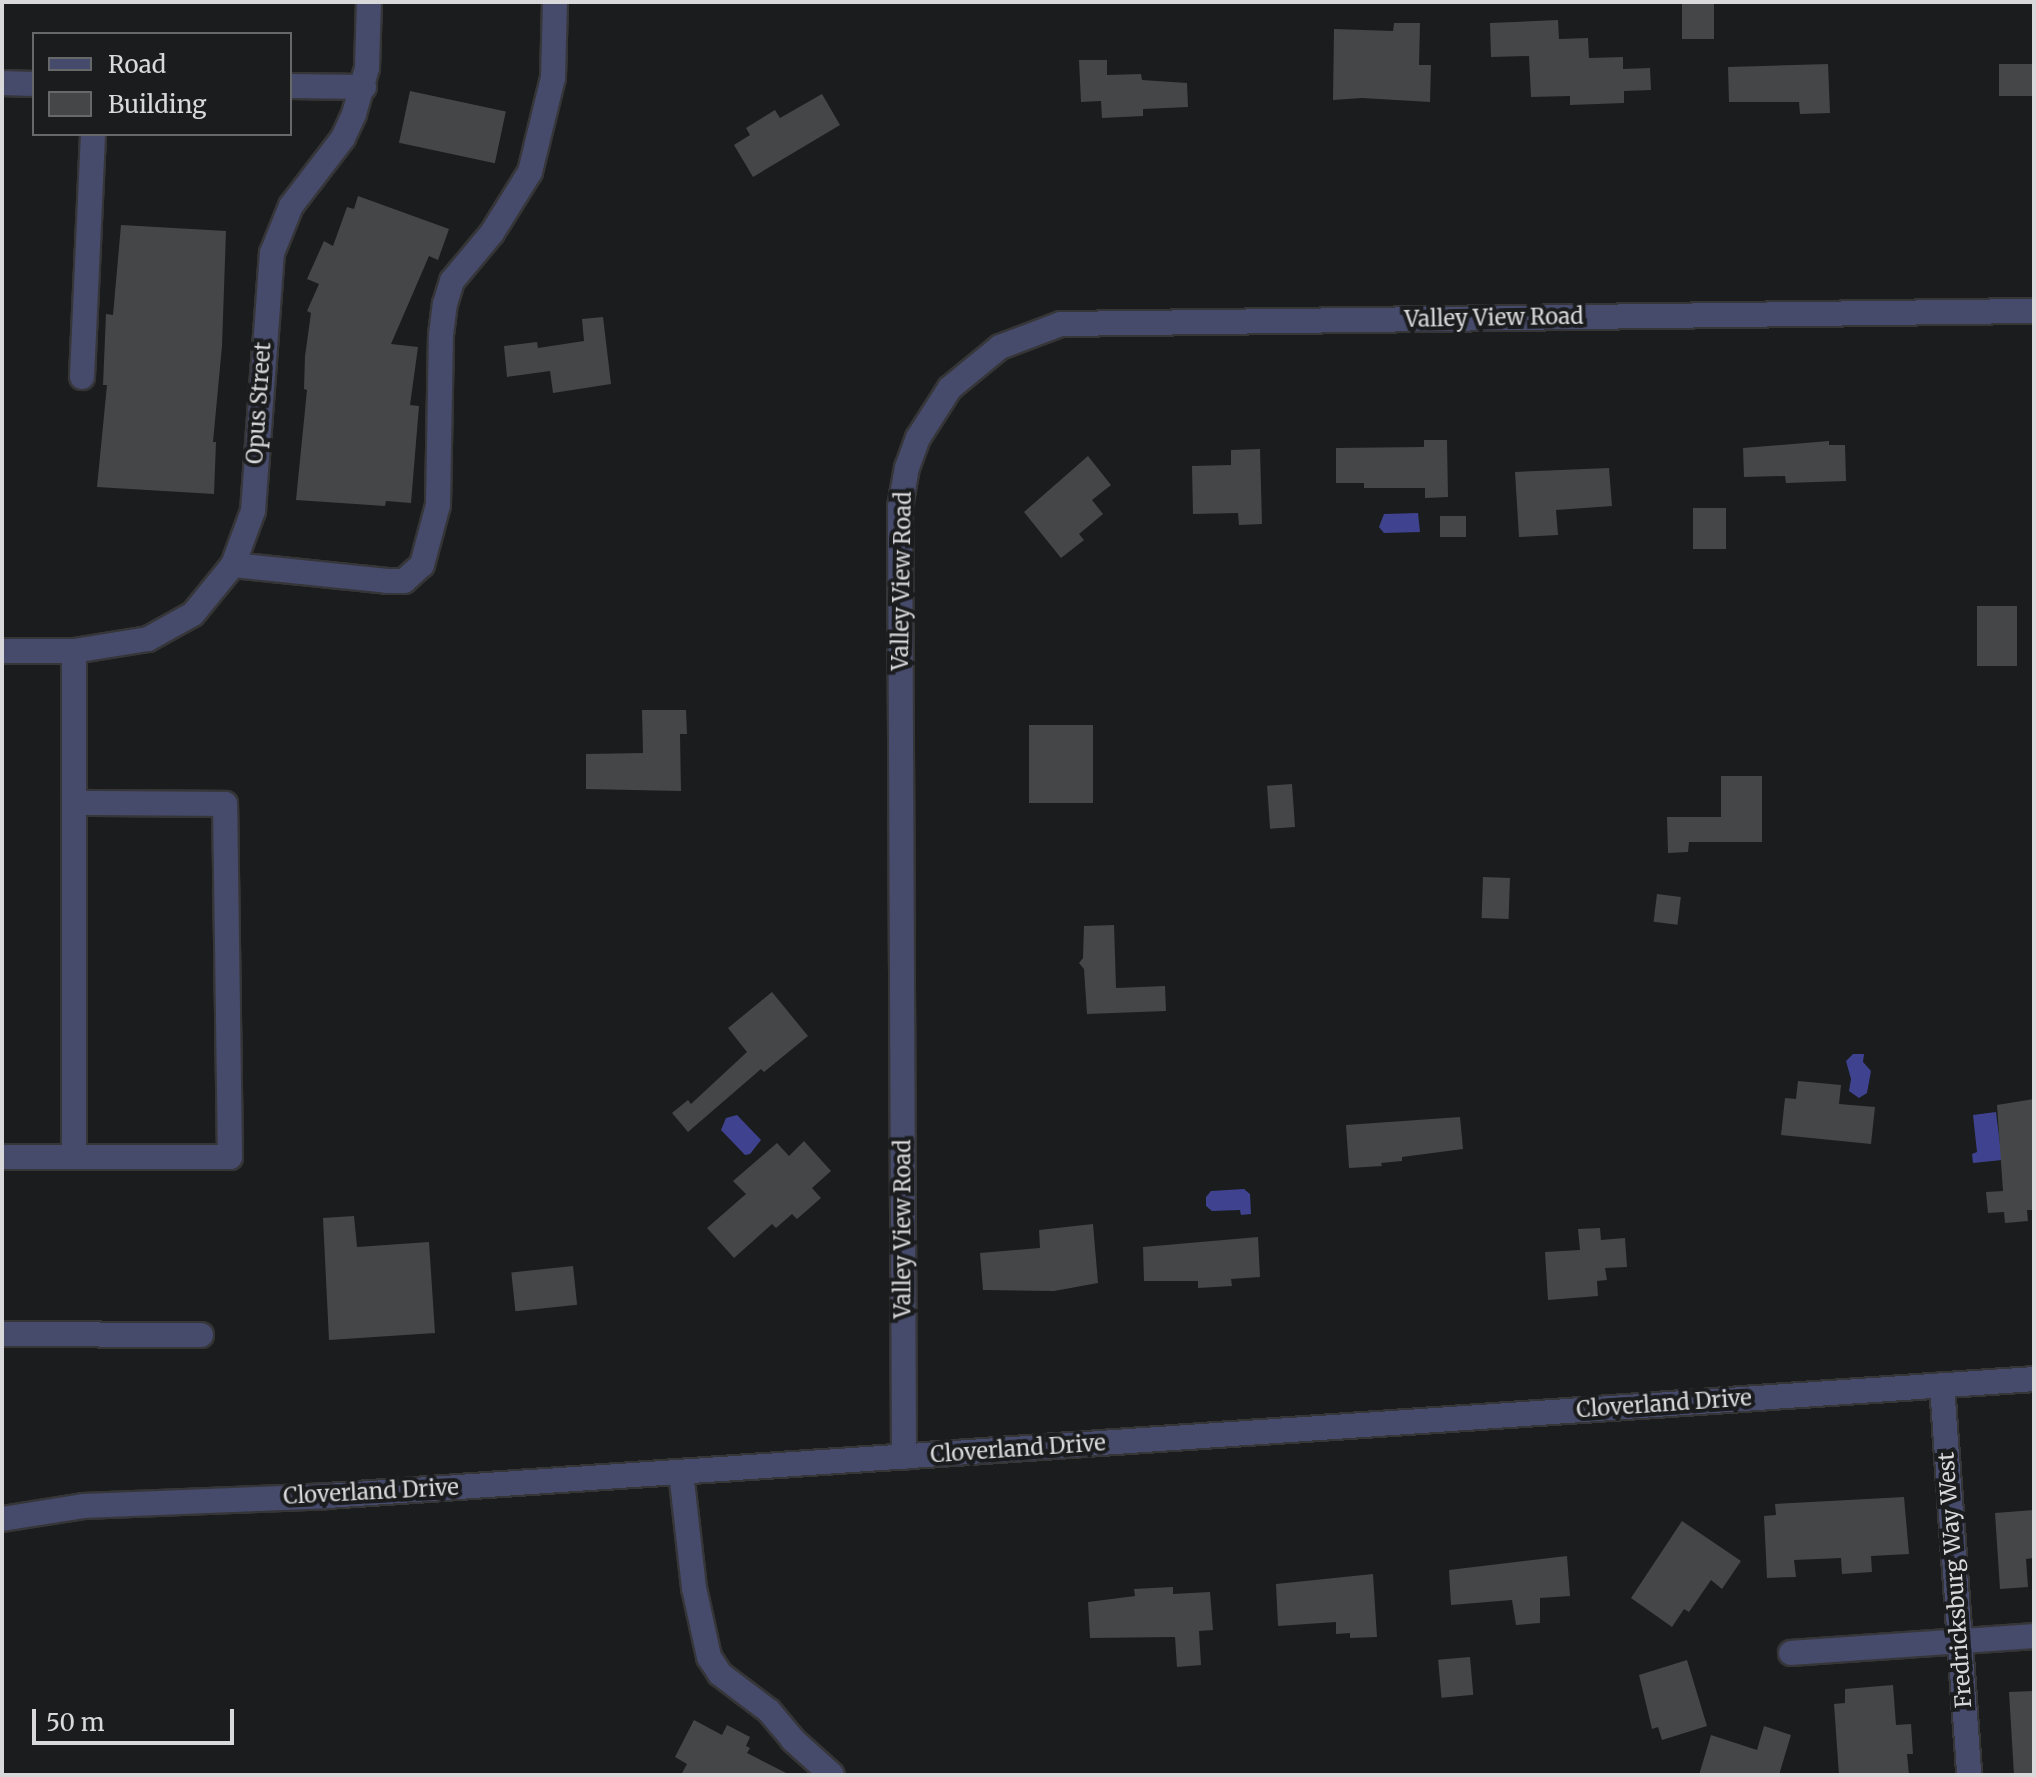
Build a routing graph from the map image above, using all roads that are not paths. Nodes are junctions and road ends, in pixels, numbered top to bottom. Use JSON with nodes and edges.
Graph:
{"nodes":[{"id":1,"x":369,"y":2,"type":"edge"},
{"id":2,"x":555,"y":2,"type":"edge"},
{"id":3,"x":2,"y":83,"type":"edge"},
{"id":4,"x":32,"y":84,"type":"edge"},
{"id":5,"x":292,"y":86,"type":"edge"},
{"id":6,"x":364,"y":87,"type":"junction"},
{"id":7,"x":93,"y":136,"type":"edge"},
{"id":8,"x":2034,"y":311,"type":"edge"},
{"id":9,"x":82,"y":377,"type":"dead end"},
{"id":10,"x":233,"y":565,"type":"junction"},
{"id":11,"x":2,"y":651,"type":"edge"},
{"id":12,"x":74,"y":651,"type":"junction"},
{"id":13,"x":74,"y":803,"type":"junction"},
{"id":14,"x":2,"y":1157,"type":"edge"},
{"id":15,"x":74,"y":1157,"type":"junction"},
{"id":16,"x":2,"y":1334,"type":"edge"},
{"id":17,"x":201,"y":1335,"type":"dead end"},
{"id":18,"x":2034,"y":1379,"type":"edge"},
{"id":19,"x":1942,"y":1385,"type":"junction"},
{"id":20,"x":904,"y":1457,"type":"junction"},
{"id":21,"x":681,"y":1472,"type":"junction"},
{"id":22,"x":2,"y":1501,"type":"edge"},
{"id":23,"x":83,"y":1506,"type":"junction"},
{"id":24,"x":2,"y":1519,"type":"edge"},
{"id":25,"x":2034,"y":1636,"type":"edge"},
{"id":26,"x":1960,"y":1641,"type":"junction"},
{"id":27,"x":1791,"y":1653,"type":"dead end"},
{"id":28,"x":832,"y":1775,"type":"edge"},
{"id":29,"x":1969,"y":1775,"type":"edge"}],
"edges":[{"from":1,"to":6,"type":"street","name":"Opus Street"},
{"from":2,"to":10,"type":"street"},
{"from":3,"to":4,"type":"street"},
{"from":5,"to":6,"type":"street"},
{"from":6,"to":10,"type":"street","name":"Opus Street"},
{"from":7,"to":9,"type":"street"},
{"from":8,"to":20,"type":"street","name":"Valley View Road"},
{"from":10,"to":12,"type":"street","name":"Opus Street"},
{"from":11,"to":12,"type":"street","name":"Opus Street"},
{"from":12,"to":13,"type":"street"},
{"from":13,"to":15,"type":"street"},
{"from":13,"to":15,"type":"street"},
{"from":14,"to":15,"type":"street"},
{"from":16,"to":17,"type":"street"},
{"from":18,"to":19,"type":"street","name":"Cloverland Drive"},
{"from":19,"to":20,"type":"street","name":"Cloverland Drive"},
{"from":19,"to":26,"type":"street","name":"Fredricksburg Way West"},
{"from":20,"to":21,"type":"street","name":"Cloverland Drive"},
{"from":21,"to":23,"type":"street","name":"Cloverland Drive"},
{"from":21,"to":28,"type":"street"},
{"from":22,"to":23,"type":"street"},
{"from":23,"to":24,"type":"street","name":"Cloverland Drive"},
{"from":25,"to":26,"type":"street"},
{"from":26,"to":27,"type":"street"},
{"from":26,"to":29,"type":"street","name":"Fredricksburg Way West"}]}
